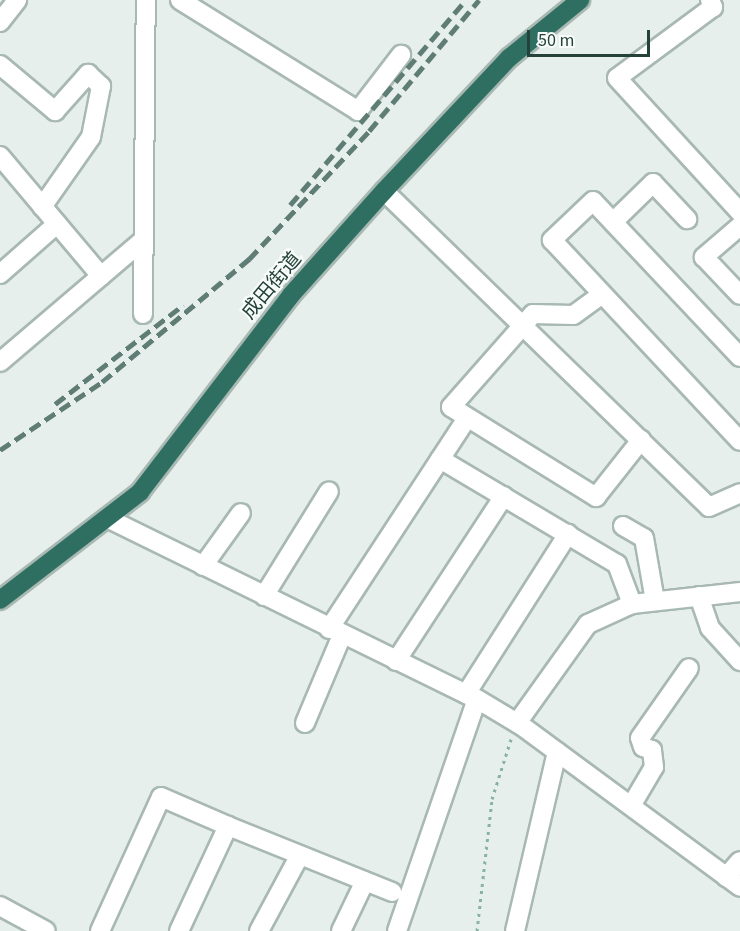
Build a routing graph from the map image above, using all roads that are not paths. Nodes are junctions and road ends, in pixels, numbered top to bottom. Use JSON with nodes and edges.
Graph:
{"nodes":[{"id":1,"x":17,"y":0,"type":"edge"},
{"id":2,"x":146,"y":0,"type":"edge"},
{"id":3,"x":180,"y":0,"type":"edge"},
{"id":4,"x":580,"y":0,"type":"edge"},
{"id":5,"x":710,"y":0,"type":"edge"},
{"id":6,"x":0,"y":22,"type":"edge"},
{"id":7,"x":401,"y":56,"type":"dead end"},
{"id":8,"x":1,"y":70,"type":"edge"},
{"id":9,"x":0,"y":156,"type":"edge"},
{"id":10,"x":6,"y":177,"type":"edge"},
{"id":11,"x":384,"y":191,"type":"junction"},
{"id":12,"x":42,"y":207,"type":"junction"},
{"id":13,"x":740,"y":212,"type":"edge"},
{"id":14,"x":687,"y":219,"type":"dead end"},
{"id":15,"x":613,"y":222,"type":"junction"},
{"id":16,"x":57,"y":224,"type":"junction"},
{"id":17,"x":740,"y":226,"type":"edge"},
{"id":18,"x":142,"y":241,"type":"junction"},
{"id":19,"x":0,"y":274,"type":"edge"},
{"id":20,"x":101,"y":276,"type":"junction"},
{"id":21,"x":600,"y":295,"type":"junction"},
{"id":22,"x":740,"y":295,"type":"edge"},
{"id":23,"x":143,"y":314,"type":"dead end"},
{"id":24,"x":520,"y":324,"type":"junction"},
{"id":25,"x":740,"y":357,"type":"edge"},
{"id":26,"x":0,"y":362,"type":"edge"},
{"id":27,"x":467,"y":418,"type":"junction"},
{"id":28,"x":739,"y":438,"type":"edge"},
{"id":29,"x":641,"y":441,"type":"junction"},
{"id":30,"x":440,"y":459,"type":"junction"},
{"id":31,"x":329,"y":491,"type":"dead end"},
{"id":32,"x":740,"y":493,"type":"edge"},
{"id":33,"x":504,"y":496,"type":"junction"},
{"id":34,"x":241,"y":513,"type":"dead end"},
{"id":35,"x":111,"y":519,"type":"junction"},
{"id":36,"x":623,"y":526,"type":"dead end"},
{"id":37,"x":568,"y":534,"type":"junction"},
{"id":38,"x":203,"y":566,"type":"junction"},
{"id":39,"x":740,"y":592,"type":"edge"},
{"id":40,"x":264,"y":596,"type":"junction"},
{"id":41,"x":699,"y":596,"type":"junction"},
{"id":42,"x":0,"y":600,"type":"edge"},
{"id":43,"x":655,"y":601,"type":"junction"},
{"id":44,"x":632,"y":604,"type":"junction"},
{"id":45,"x":336,"y":632,"type":"junction"},
{"id":46,"x":396,"y":661,"type":"junction"},
{"id":47,"x":740,"y":661,"type":"edge"},
{"id":48,"x":689,"y":668,"type":"dead end"},
{"id":49,"x":472,"y":696,"type":"junction"},
{"id":50,"x":304,"y":723,"type":"dead end"},
{"id":51,"x":517,"y":723,"type":"junction"},
{"id":52,"x":557,"y":752,"type":"junction"},
{"id":53,"x":631,"y":806,"type":"junction"},
{"id":54,"x":228,"y":826,"type":"junction"},
{"id":55,"x":300,"y":855,"type":"junction"},
{"id":56,"x":740,"y":861,"type":"edge"},
{"id":57,"x":365,"y":881,"type":"junction"},
{"id":58,"x":733,"y":882,"type":"edge"},
{"id":59,"x":392,"y":892,"type":"dead end"},
{"id":60,"x":0,"y":906,"type":"edge"},
{"id":61,"x":46,"y":931,"type":"edge"},
{"id":62,"x":100,"y":931,"type":"edge"},
{"id":63,"x":179,"y":931,"type":"edge"},
{"id":64,"x":259,"y":931,"type":"edge"},
{"id":65,"x":341,"y":931,"type":"edge"},
{"id":66,"x":397,"y":931,"type":"edge"},
{"id":67,"x":515,"y":931,"type":"edge"}],
"edges":[{"from":1,"to":6,"type":"street"},
{"from":2,"to":18,"type":"street"},
{"from":3,"to":7,"type":"street"},
{"from":4,"to":11,"type":"highway","name":"成田街道"},
{"from":5,"to":13,"type":"street"},
{"from":8,"to":12,"type":"street"},
{"from":9,"to":10,"type":"street"},
{"from":10,"to":12,"type":"street"},
{"from":11,"to":24,"type":"street"},
{"from":11,"to":35,"type":"highway","name":"成田街道"},
{"from":12,"to":16,"type":"street"},
{"from":14,"to":15,"type":"street"},
{"from":15,"to":21,"type":"street"},
{"from":15,"to":25,"type":"street"},
{"from":16,"to":19,"type":"street"},
{"from":16,"to":20,"type":"street"},
{"from":17,"to":22,"type":"street"},
{"from":18,"to":20,"type":"street"},
{"from":18,"to":23,"type":"street"},
{"from":20,"to":26,"type":"street"},
{"from":21,"to":24,"type":"street"},
{"from":21,"to":28,"type":"street"},
{"from":24,"to":27,"type":"street"},
{"from":24,"to":29,"type":"street"},
{"from":27,"to":29,"type":"street"},
{"from":27,"to":30,"type":"street"},
{"from":29,"to":32,"type":"street"},
{"from":30,"to":33,"type":"street"},
{"from":30,"to":45,"type":"street"},
{"from":31,"to":40,"type":"street"},
{"from":33,"to":37,"type":"street"},
{"from":33,"to":46,"type":"street"},
{"from":34,"to":38,"type":"street"},
{"from":35,"to":38,"type":"street"},
{"from":35,"to":42,"type":"highway","name":"成田街道"},
{"from":36,"to":43,"type":"street"},
{"from":37,"to":44,"type":"street"},
{"from":37,"to":49,"type":"street"},
{"from":38,"to":40,"type":"street"},
{"from":39,"to":41,"type":"street"},
{"from":40,"to":45,"type":"street"},
{"from":41,"to":43,"type":"street"},
{"from":41,"to":47,"type":"street"},
{"from":43,"to":44,"type":"street"},
{"from":44,"to":51,"type":"street"},
{"from":45,"to":46,"type":"street"},
{"from":45,"to":50,"type":"street"},
{"from":46,"to":49,"type":"street"},
{"from":48,"to":53,"type":"street"},
{"from":49,"to":51,"type":"street"},
{"from":49,"to":66,"type":"street"},
{"from":51,"to":52,"type":"street"},
{"from":52,"to":53,"type":"street"},
{"from":52,"to":67,"type":"street"},
{"from":53,"to":58,"type":"street"},
{"from":54,"to":55,"type":"street"},
{"from":54,"to":62,"type":"street"},
{"from":54,"to":63,"type":"street"},
{"from":55,"to":57,"type":"street"},
{"from":55,"to":64,"type":"street"},
{"from":56,"to":58,"type":"street"},
{"from":57,"to":59,"type":"street"},
{"from":57,"to":65,"type":"street"},
{"from":60,"to":61,"type":"street"}]}
